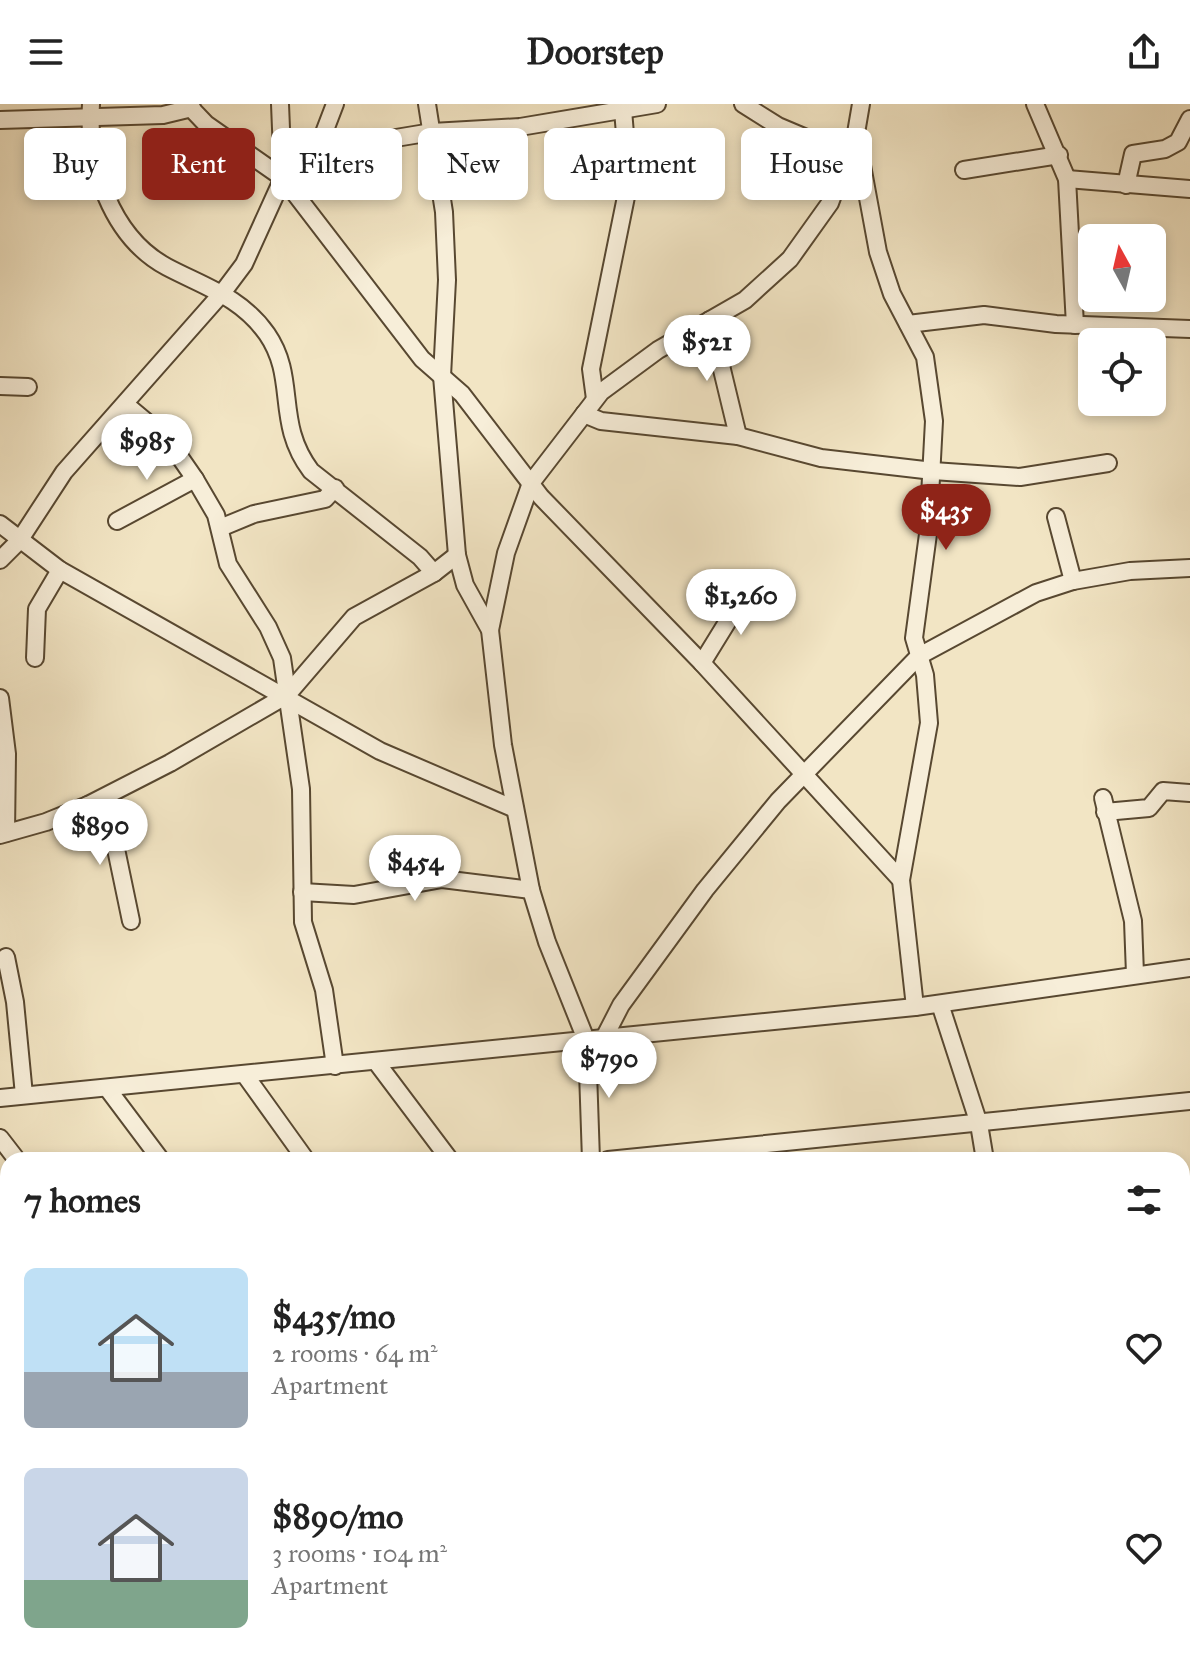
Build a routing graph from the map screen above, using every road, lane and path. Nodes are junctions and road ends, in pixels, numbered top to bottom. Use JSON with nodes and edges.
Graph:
{"nodes":[{"id":1,"x":280,"y":104,"type":"edge"},
{"id":2,"x":335,"y":104,"type":"edge"},
{"id":3,"x":427,"y":104,"type":"edge"},
{"id":4,"x":657,"y":104,"type":"edge"},
{"id":5,"x":743,"y":104,"type":"edge"},
{"id":6,"x":861,"y":104,"type":"edge"},
{"id":7,"x":1035,"y":104,"type":"edge"},
{"id":8,"x":189,"y":106,"type":"edge"},
{"id":9,"x":634,"y":107,"type":"edge"},
{"id":10,"x":90,"y":111,"type":"edge"},
{"id":11,"x":1190,"y":119,"type":"edge"},
{"id":12,"x":0,"y":120,"type":"edge"},
{"id":13,"x":281,"y":128,"type":"edge"},
{"id":14,"x":326,"y":128,"type":"edge"},
{"id":15,"x":431,"y":128,"type":"edge"},
{"id":16,"x":502,"y":128,"type":"edge"},
{"id":17,"x":783,"y":128,"type":"edge"},
{"id":18,"x":857,"y":128,"type":"edge"},
{"id":19,"x":1059,"y":155,"type":"junction"},
{"id":20,"x":271,"y":170,"type":"edge"},
{"id":21,"x":964,"y":170,"type":"dead end"},
{"id":22,"x":1067,"y":179,"type":"junction"},
{"id":23,"x":1126,"y":185,"type":"junction"},
{"id":24,"x":1190,"y":189,"type":"edge"},
{"id":25,"x":273,"y":200,"type":"edge"},
{"id":26,"x":300,"y":200,"type":"edge"},
{"id":27,"x":442,"y":200,"type":"edge"},
{"id":28,"x":831,"y":200,"type":"edge"},
{"id":29,"x":868,"y":200,"type":"edge"},
{"id":30,"x":223,"y":292,"type":"junction"},
{"id":31,"x":710,"y":320,"type":"junction"},
{"id":32,"x":908,"y":324,"type":"junction"},
{"id":33,"x":1075,"y":325,"type":"junction"},
{"id":34,"x":1190,"y":329,"type":"edge"},
{"id":35,"x":442,"y":376,"type":"junction"},
{"id":36,"x":0,"y":386,"type":"edge"},
{"id":37,"x":28,"y":387,"type":"dead end"},
{"id":38,"x":595,"y":399,"type":"junction"},
{"id":39,"x":125,"y":404,"type":"junction"},
{"id":40,"x":584,"y":414,"type":"junction"},
{"id":41,"x":738,"y":436,"type":"junction"},
{"id":42,"x":1108,"y":463,"type":"dead end"},
{"id":43,"x":933,"y":471,"type":"junction"},
{"id":44,"x":195,"y":479,"type":"junction"},
{"id":45,"x":531,"y":483,"type":"junction"},
{"id":46,"x":335,"y":488,"type":"junction"},
{"id":47,"x":1056,"y":517,"type":"dead end"},
{"id":48,"x":117,"y":521,"type":"dead end"},
{"id":49,"x":0,"y":524,"type":"edge"},
{"id":50,"x":220,"y":528,"type":"junction"},
{"id":51,"x":19,"y":541,"type":"junction"},
{"id":52,"x":457,"y":555,"type":"junction"},
{"id":53,"x":0,"y":560,"type":"edge"},
{"id":54,"x":1190,"y":568,"type":"edge"},
{"id":55,"x":60,"y":570,"type":"junction"},
{"id":56,"x":434,"y":573,"type":"junction"},
{"id":57,"x":1073,"y":581,"type":"junction"},
{"id":58,"x":747,"y":590,"type":"dead end"},
{"id":59,"x":490,"y":630,"type":"junction"},
{"id":60,"x":919,"y":656,"type":"junction"},
{"id":61,"x":35,"y":658,"type":"dead end"},
{"id":62,"x":702,"y":663,"type":"junction"},
{"id":63,"x":287,"y":695,"type":"junction"},
{"id":64,"x":0,"y":698,"type":"edge"},
{"id":65,"x":805,"y":777,"type":"junction"},
{"id":66,"x":1190,"y":793,"type":"edge"},
{"id":67,"x":88,"y":805,"type":"junction"},
{"id":68,"x":515,"y":809,"type":"junction"},
{"id":69,"x":3,"y":834,"type":"edge"},
{"id":70,"x":901,"y":880,"type":"junction"},
{"id":71,"x":531,"y":890,"type":"junction"},
{"id":72,"x":302,"y":892,"type":"junction"},
{"id":73,"x":131,"y":921,"type":"dead end"},
{"id":74,"x":6,"y":957,"type":"dead end"},
{"id":75,"x":1190,"y":968,"type":"edge"},
{"id":76,"x":1135,"y":974,"type":"junction"},
{"id":77,"x":940,"y":1004,"type":"junction"},
{"id":78,"x":915,"y":1007,"type":"junction"},
{"id":79,"x":595,"y":1041,"type":"junction"},
{"id":80,"x":377,"y":1063,"type":"junction"},
{"id":81,"x":335,"y":1066,"type":"junction"},
{"id":82,"x":245,"y":1075,"type":"junction"},
{"id":83,"x":107,"y":1088,"type":"junction"},
{"id":84,"x":24,"y":1095,"type":"junction"},
{"id":85,"x":0,"y":1098,"type":"edge"},
{"id":86,"x":1190,"y":1101,"type":"edge"},
{"id":87,"x":979,"y":1124,"type":"junction"},
{"id":88,"x":155,"y":1152,"type":"edge"},
{"id":89,"x":300,"y":1152,"type":"edge"},
{"id":90,"x":444,"y":1152,"type":"edge"},
{"id":91,"x":591,"y":1152,"type":"edge"},
{"id":92,"x":690,"y":1152,"type":"edge"},
{"id":93,"x":984,"y":1152,"type":"edge"}],
"edges":[{"from":1,"to":13,"type":"street"},
{"from":2,"to":14,"type":"street"},
{"from":3,"to":15,"type":"street"},
{"from":4,"to":9,"type":"street"},
{"from":5,"to":17,"type":"street"},
{"from":6,"to":18,"type":"street"},
{"from":7,"to":19,"type":"street"},
{"from":8,"to":10,"type":"street"},
{"from":8,"to":20,"type":"street"},
{"from":9,"to":16,"type":"street"},
{"from":9,"to":38,"type":"street"},
{"from":10,"to":12,"type":"street"},
{"from":10,"to":30,"type":"street"},
{"from":11,"to":23,"type":"street"},
{"from":19,"to":21,"type":"street"},
{"from":19,"to":22,"type":"street"},
{"from":22,"to":23,"type":"street"},
{"from":22,"to":33,"type":"street"},
{"from":23,"to":24,"type":"street"},
{"from":25,"to":30,"type":"street"},
{"from":26,"to":35,"type":"street"},
{"from":27,"to":35,"type":"street"},
{"from":28,"to":31,"type":"street"},
{"from":29,"to":32,"type":"street"},
{"from":30,"to":39,"type":"street"},
{"from":30,"to":46,"type":"street"},
{"from":31,"to":38,"type":"street"},
{"from":31,"to":41,"type":"street"},
{"from":32,"to":33,"type":"street"},
{"from":32,"to":43,"type":"street"},
{"from":33,"to":34,"type":"street"},
{"from":35,"to":45,"type":"street"},
{"from":35,"to":52,"type":"street"},
{"from":36,"to":37,"type":"street"},
{"from":38,"to":40,"type":"street"},
{"from":39,"to":44,"type":"street"},
{"from":39,"to":51,"type":"street"},
{"from":40,"to":41,"type":"street"},
{"from":40,"to":45,"type":"street"},
{"from":41,"to":43,"type":"street"},
{"from":42,"to":43,"type":"street"},
{"from":43,"to":60,"type":"street"},
{"from":44,"to":48,"type":"street"},
{"from":44,"to":50,"type":"street"},
{"from":45,"to":59,"type":"street"},
{"from":45,"to":62,"type":"street"},
{"from":46,"to":50,"type":"street"},
{"from":46,"to":56,"type":"street"},
{"from":47,"to":57,"type":"street"},
{"from":49,"to":51,"type":"street"},
{"from":50,"to":63,"type":"street"},
{"from":51,"to":53,"type":"street"},
{"from":51,"to":55,"type":"street"},
{"from":52,"to":56,"type":"street"},
{"from":52,"to":59,"type":"street"},
{"from":54,"to":57,"type":"street"},
{"from":55,"to":61,"type":"street"},
{"from":55,"to":63,"type":"street"},
{"from":56,"to":63,"type":"street"},
{"from":57,"to":60,"type":"street"},
{"from":58,"to":62,"type":"street"},
{"from":59,"to":68,"type":"street"},
{"from":60,"to":65,"type":"street"},
{"from":60,"to":70,"type":"street"},
{"from":62,"to":65,"type":"street"},
{"from":63,"to":67,"type":"street"},
{"from":63,"to":68,"type":"street"},
{"from":63,"to":72,"type":"street"},
{"from":64,"to":69,"type":"street"},
{"from":65,"to":70,"type":"street"},
{"from":65,"to":79,"type":"street"},
{"from":66,"to":76,"type":"street"},
{"from":67,"to":69,"type":"street"},
{"from":67,"to":73,"type":"street"},
{"from":68,"to":71,"type":"street"},
{"from":70,"to":78,"type":"street"},
{"from":71,"to":72,"type":"street"},
{"from":71,"to":79,"type":"street"},
{"from":72,"to":81,"type":"street"},
{"from":74,"to":84,"type":"street"},
{"from":75,"to":76,"type":"street"},
{"from":76,"to":77,"type":"street"},
{"from":77,"to":78,"type":"street"},
{"from":77,"to":87,"type":"street"},
{"from":78,"to":79,"type":"street"},
{"from":79,"to":80,"type":"street"},
{"from":79,"to":91,"type":"street"},
{"from":80,"to":81,"type":"street"},
{"from":80,"to":90,"type":"street"},
{"from":81,"to":82,"type":"street"},
{"from":82,"to":83,"type":"street"},
{"from":82,"to":89,"type":"street"},
{"from":83,"to":84,"type":"street"},
{"from":83,"to":88,"type":"street"},
{"from":84,"to":85,"type":"street"},
{"from":86,"to":87,"type":"street"},
{"from":87,"to":92,"type":"street"},
{"from":87,"to":93,"type":"street"}]}
